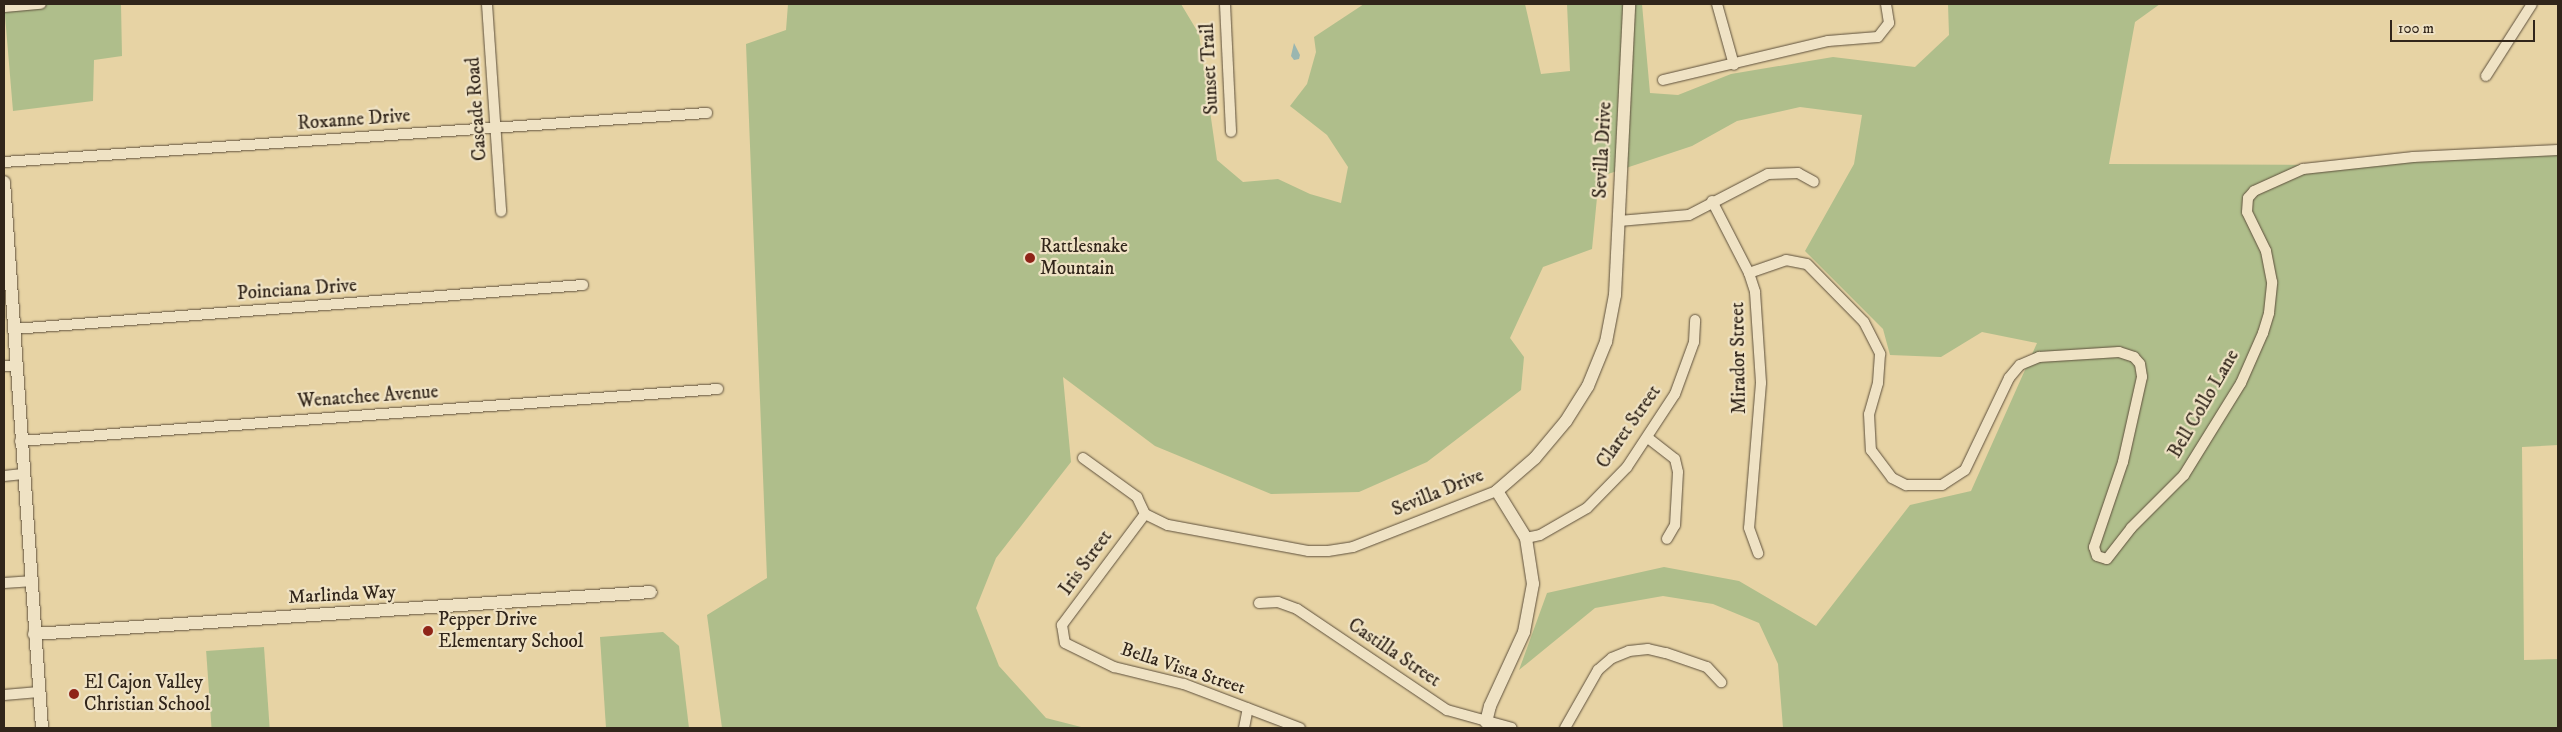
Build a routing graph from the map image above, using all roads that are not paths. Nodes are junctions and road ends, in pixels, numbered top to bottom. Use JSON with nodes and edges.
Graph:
{"nodes":[{"id":1,"x":42,"y":4,"type":"edge"},
{"id":2,"x":487,"y":4,"type":"edge"},
{"id":3,"x":1225,"y":4,"type":"edge"},
{"id":4,"x":1628,"y":4,"type":"edge"},
{"id":5,"x":1716,"y":4,"type":"edge"},
{"id":6,"x":1886,"y":4,"type":"edge"},
{"id":7,"x":2532,"y":4,"type":"edge"},
{"id":8,"x":4,"y":7,"type":"edge"},
{"id":9,"x":1734,"y":65,"type":"junction"},
{"id":10,"x":2486,"y":76,"type":"dead end"},
{"id":11,"x":1663,"y":80,"type":"dead end"},
{"id":12,"x":707,"y":113,"type":"dead end"},
{"id":13,"x":495,"y":128,"type":"junction"},
{"id":14,"x":1231,"y":132,"type":"dead end"},
{"id":15,"x":2558,"y":150,"type":"edge"},
{"id":16,"x":4,"y":162,"type":"edge"},
{"id":17,"x":4,"y":182,"type":"edge"},
{"id":18,"x":1814,"y":182,"type":"dead end"},
{"id":19,"x":1712,"y":201,"type":"junction"},
{"id":20,"x":501,"y":212,"type":"dead end"},
{"id":21,"x":1619,"y":221,"type":"junction"},
{"id":22,"x":1749,"y":273,"type":"junction"},
{"id":23,"x":583,"y":285,"type":"dead end"},
{"id":24,"x":1695,"y":320,"type":"dead end"},
{"id":25,"x":14,"y":329,"type":"junction"},
{"id":26,"x":10,"y":366,"type":"edge"},
{"id":27,"x":718,"y":389,"type":"dead end"},
{"id":28,"x":1648,"y":438,"type":"junction"},
{"id":29,"x":20,"y":440,"type":"junction"},
{"id":30,"x":1083,"y":458,"type":"dead end"},
{"id":31,"x":23,"y":474,"type":"junction"},
{"id":32,"x":4,"y":476,"type":"edge"},
{"id":33,"x":1497,"y":491,"type":"junction"},
{"id":34,"x":1145,"y":514,"type":"junction"},
{"id":35,"x":1526,"y":538,"type":"junction"},
{"id":36,"x":1666,"y":539,"type":"dead end"},
{"id":37,"x":1758,"y":553,"type":"dead end"},
{"id":38,"x":30,"y":581,"type":"junction"},
{"id":39,"x":4,"y":583,"type":"edge"},
{"id":40,"x":651,"y":592,"type":"dead end"},
{"id":41,"x":1259,"y":603,"type":"dead end"},
{"id":42,"x":34,"y":634,"type":"junction"},
{"id":43,"x":1062,"y":635,"type":"joint"},
{"id":44,"x":1720,"y":682,"type":"dead end"},
{"id":45,"x":39,"y":692,"type":"junction"},
{"id":46,"x":4,"y":695,"type":"edge"},
{"id":47,"x":1248,"y":708,"type":"junction"},
{"id":48,"x":1486,"y":725,"type":"edge"},
{"id":49,"x":42,"y":728,"type":"edge"},
{"id":50,"x":1244,"y":728,"type":"edge"},
{"id":51,"x":1300,"y":728,"type":"edge"},
{"id":52,"x":1512,"y":728,"type":"edge"},
{"id":53,"x":1565,"y":728,"type":"edge"}],
"edges":[{"from":1,"to":8,"type":"street"},
{"from":2,"to":13,"type":"street","name":"Cascade Road"},
{"from":3,"to":14,"type":"street","name":"Sunset Trail"},
{"from":4,"to":21,"type":"street","name":"Sevilla Drive"},
{"from":5,"to":9,"type":"street"},
{"from":6,"to":9,"type":"street"},
{"from":7,"to":10,"type":"street"},
{"from":9,"to":11,"type":"street"},
{"from":12,"to":13,"type":"street","name":"Roxanne Drive"},
{"from":13,"to":16,"type":"street","name":"Roxanne Drive"},
{"from":13,"to":20,"type":"street","name":"Cascade Road"},
{"from":15,"to":22,"type":"street","name":"Bell Collo Lane"},
{"from":17,"to":25,"type":"street"},
{"from":18,"to":19,"type":"street"},
{"from":19,"to":21,"type":"street"},
{"from":19,"to":22,"type":"street","name":"Mirador Street"},
{"from":21,"to":33,"type":"street","name":"Sevilla Drive"},
{"from":22,"to":37,"type":"street","name":"Mirador Street"},
{"from":23,"to":25,"type":"street","name":"Poinciana Drive"},
{"from":24,"to":28,"type":"street","name":"Claret Street"},
{"from":25,"to":26,"type":"street"},
{"from":26,"to":29,"type":"street"},
{"from":27,"to":29,"type":"street","name":"Wenatchee Avenue"},
{"from":28,"to":35,"type":"street","name":"Claret Street"},
{"from":28,"to":36,"type":"street"},
{"from":29,"to":31,"type":"street"},
{"from":30,"to":34,"type":"street"},
{"from":31,"to":32,"type":"street"},
{"from":31,"to":38,"type":"street"},
{"from":33,"to":34,"type":"street","name":"Sevilla Drive"},
{"from":33,"to":35,"type":"street"},
{"from":34,"to":43,"type":"street","name":"Iris Street"},
{"from":35,"to":48,"type":"street"},
{"from":38,"to":39,"type":"street"},
{"from":38,"to":42,"type":"street"},
{"from":40,"to":42,"type":"street","name":"Marlinda Way"},
{"from":41,"to":48,"type":"street","name":"Castilla Street"},
{"from":42,"to":45,"type":"street"},
{"from":43,"to":47,"type":"street","name":"Bella Vista Street"},
{"from":44,"to":53,"type":"street"},
{"from":45,"to":46,"type":"street"},
{"from":45,"to":49,"type":"street"},
{"from":47,"to":50,"type":"street"},
{"from":47,"to":51,"type":"street","name":"Bella Vista Street"},
{"from":48,"to":52,"type":"street","name":"Castilla Street"}]}
